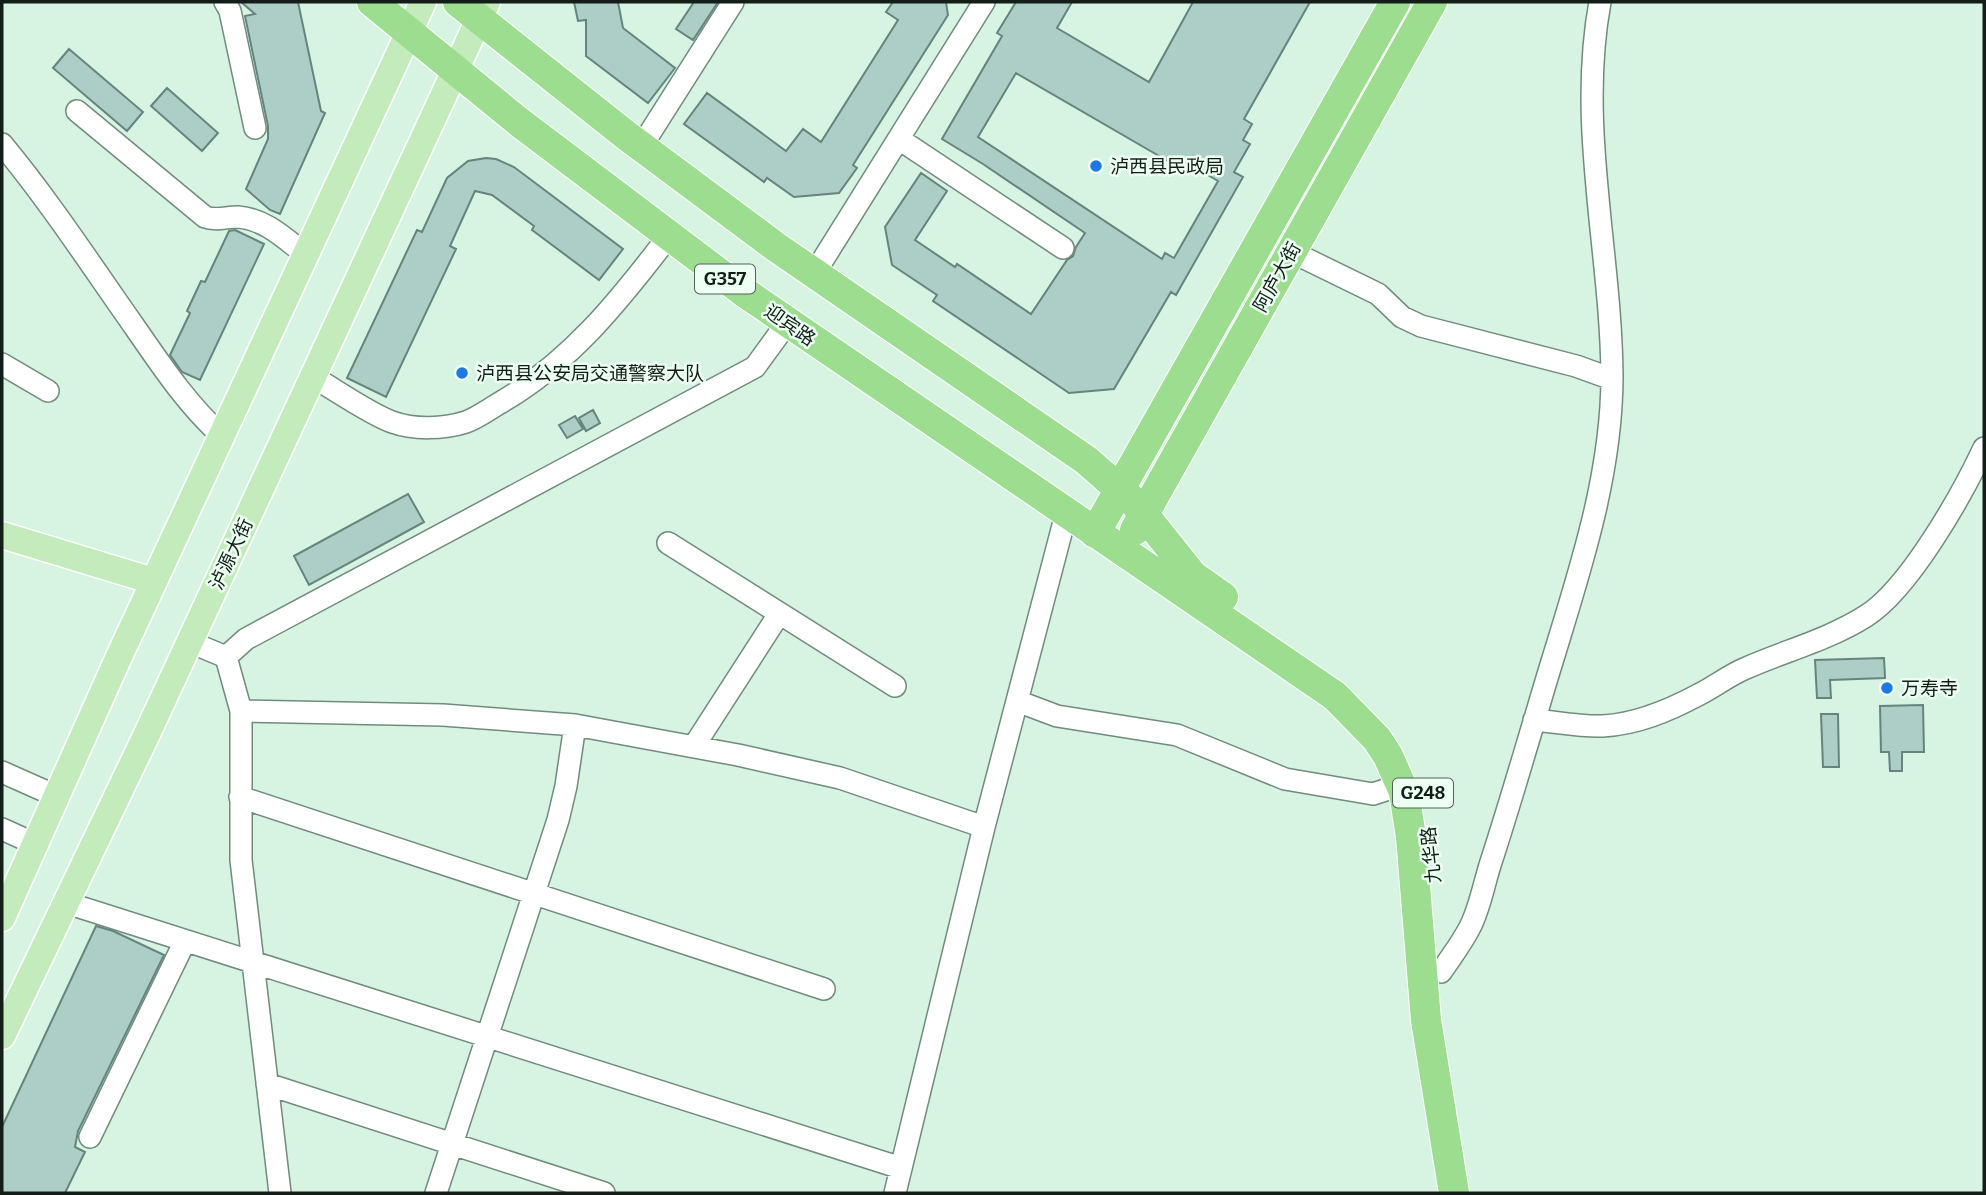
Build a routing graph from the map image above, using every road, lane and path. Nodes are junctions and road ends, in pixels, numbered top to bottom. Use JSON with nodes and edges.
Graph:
{"nodes":[{"id":1,"x":225,"y":2,"type":"edge"},
{"id":2,"x":372,"y":2,"type":"edge"},
{"id":3,"x":422,"y":2,"type":"edge"},
{"id":4,"x":733,"y":2,"type":"edge"},
{"id":5,"x":1395,"y":2,"type":"edge"},
{"id":6,"x":1600,"y":2,"type":"edge"},
{"id":7,"x":975,"y":5,"type":"edge"},
{"id":8,"x":475,"y":7,"type":"edge"},
{"id":9,"x":1421,"y":7,"type":"edge"},
{"id":10,"x":408,"y":32,"type":"junction"},
{"id":11,"x":455,"y":70,"type":"junction"},
{"id":12,"x":77,"y":111,"type":"dead end"},
{"id":13,"x":255,"y":128,"type":"dead end"},
{"id":14,"x":899,"y":139,"type":"junction"},
{"id":15,"x":2,"y":144,"type":"edge"},
{"id":16,"x":641,"y":147,"type":"junction"},
{"id":17,"x":668,"y":237,"type":"junction"},
{"id":18,"x":1063,"y":248,"type":"dead end"},
{"id":19,"x":1292,"y":252,"type":"junction"},
{"id":20,"x":305,"y":254,"type":"junction"},
{"id":21,"x":814,"y":274,"type":"junction"},
{"id":22,"x":787,"y":323,"type":"junction"},
{"id":23,"x":2,"y":364,"type":"edge"},
{"id":24,"x":313,"y":377,"type":"junction"},
{"id":25,"x":1612,"y":379,"type":"junction"},
{"id":26,"x":48,"y":391,"type":"dead end"},
{"id":27,"x":221,"y":435,"type":"junction"},
{"id":28,"x":1984,"y":449,"type":"edge"},
{"id":29,"x":1120,"y":489,"type":"junction"},
{"id":30,"x":1066,"y":514,"type":"junction"},
{"id":31,"x":1143,"y":515,"type":"junction"},
{"id":32,"x":1095,"y":533,"type":"junction"},
{"id":33,"x":2,"y":535,"type":"edge"},
{"id":34,"x":668,"y":543,"type":"dead end"},
{"id":35,"x":1122,"y":552,"type":"junction"},
{"id":36,"x":153,"y":581,"type":"junction"},
{"id":37,"x":779,"y":614,"type":"junction"},
{"id":38,"x":190,"y":642,"type":"junction"},
{"id":39,"x":226,"y":657,"type":"junction"},
{"id":40,"x":895,"y":686,"type":"dead end"},
{"id":41,"x":1017,"y":701,"type":"junction"},
{"id":42,"x":241,"y":711,"type":"junction"},
{"id":43,"x":1535,"y":720,"type":"junction"},
{"id":44,"x":575,"y":724,"type":"junction"},
{"id":45,"x":694,"y":746,"type":"junction"},
{"id":46,"x":2,"y":772,"type":"edge"},
{"id":47,"x":1401,"y":785,"type":"junction"},
{"id":48,"x":56,"y":796,"type":"junction"},
{"id":49,"x":240,"y":797,"type":"junction"},
{"id":50,"x":984,"y":827,"type":"junction"},
{"id":51,"x":2,"y":829,"type":"edge"},
{"id":52,"x":35,"y":844,"type":"junction"},
{"id":53,"x":535,"y":894,"type":"junction"},
{"id":54,"x":67,"y":903,"type":"junction"},
{"id":55,"x":2,"y":918,"type":"edge"},
{"id":56,"x":185,"y":941,"type":"junction"},
{"id":57,"x":253,"y":963,"type":"junction"},
{"id":58,"x":1441,"y":972,"type":"junction"},
{"id":59,"x":824,"y":989,"type":"dead end"},
{"id":60,"x":2,"y":1036,"type":"edge"},
{"id":61,"x":487,"y":1037,"type":"junction"},
{"id":62,"x":267,"y":1084,"type":"junction"},
{"id":63,"x":90,"y":1137,"type":"dead end"},
{"id":64,"x":452,"y":1144,"type":"junction"},
{"id":65,"x":901,"y":1168,"type":"junction"},
{"id":66,"x":280,"y":1193,"type":"edge"},
{"id":67,"x":436,"y":1193,"type":"edge"},
{"id":68,"x":604,"y":1193,"type":"edge"},
{"id":69,"x":895,"y":1193,"type":"edge"},
{"id":70,"x":1454,"y":1193,"type":"edge"},
{"id":71,"x":1473,"y":1193,"type":"edge"}],
"edges":[{"from":1,"to":13,"type":"street"},
{"from":2,"to":10,"type":"highway","name":"迎宾路","number":"G357"},
{"from":3,"to":10,"type":"main road"},
{"from":4,"to":16,"type":"street"},
{"from":5,"to":29,"type":"highway"},
{"from":6,"to":25,"type":"street"},
{"from":7,"to":14,"type":"street"},
{"from":8,"to":11,"type":"main road","name":"泸源大街"},
{"from":8,"to":16,"type":"highway","number":"G357"},
{"from":9,"to":19,"type":"highway","name":"阿庐大街"},
{"from":10,"to":11,"type":"highway","name":"迎宾路","number":"G357"},
{"from":10,"to":20,"type":"main road"},
{"from":11,"to":17,"type":"highway","name":"迎宾路","number":"G357"},
{"from":11,"to":24,"type":"main road","name":"泸源大街"},
{"from":12,"to":20,"type":"street"},
{"from":14,"to":18,"type":"street"},
{"from":14,"to":21,"type":"street"},
{"from":15,"to":27,"type":"street"},
{"from":16,"to":21,"type":"highway","number":"G357"},
{"from":17,"to":22,"type":"highway","name":"迎宾路","number":"G357"},
{"from":17,"to":24,"type":"street"},
{"from":19,"to":25,"type":"street"},
{"from":19,"to":31,"type":"highway","name":"阿庐大街"},
{"from":20,"to":27,"type":"main road"},
{"from":21,"to":29,"type":"highway","number":"G357"},
{"from":22,"to":30,"type":"highway","name":"迎宾路","number":"G357"},
{"from":22,"to":39,"type":"street"},
{"from":23,"to":26,"type":"street"},
{"from":24,"to":38,"type":"main road","name":"泸源大街"},
{"from":25,"to":43,"type":"street"},
{"from":27,"to":36,"type":"main road"},
{"from":28,"to":43,"type":"street"},
{"from":29,"to":31,"type":"highway","number":"G248"},
{"from":29,"to":32,"type":"highway"},
{"from":30,"to":32,"type":"highway","name":"迎宾路","number":"G357"},
{"from":30,"to":41,"type":"street"},
{"from":31,"to":35,"type":"highway","name":"阿庐大街"},
{"from":31,"to":58,"type":"highway","name":"九华路","number":"G248"},
{"from":32,"to":35,"type":"highway","name":"迎宾路","number":"G248"},
{"from":33,"to":36,"type":"main road"},
{"from":34,"to":37,"type":"street"},
{"from":35,"to":47,"type":"highway","name":"九华路","number":"G248"},
{"from":36,"to":48,"type":"main road"},
{"from":37,"to":40,"type":"street"},
{"from":37,"to":45,"type":"street"},
{"from":38,"to":39,"type":"street"},
{"from":38,"to":54,"type":"main road","name":"泸源大街"},
{"from":39,"to":42,"type":"street"},
{"from":41,"to":47,"type":"street"},
{"from":41,"to":50,"type":"street"},
{"from":42,"to":44,"type":"street"},
{"from":42,"to":49,"type":"street"},
{"from":43,"to":58,"type":"street"},
{"from":44,"to":45,"type":"street"},
{"from":44,"to":53,"type":"street"},
{"from":45,"to":50,"type":"street"},
{"from":46,"to":48,"type":"street"},
{"from":47,"to":70,"type":"highway","name":"九华路","number":"G248"},
{"from":48,"to":52,"type":"main road"},
{"from":49,"to":53,"type":"street"},
{"from":49,"to":57,"type":"street"},
{"from":50,"to":65,"type":"street"},
{"from":51,"to":52,"type":"street"},
{"from":52,"to":55,"type":"main road"},
{"from":53,"to":59,"type":"street"},
{"from":53,"to":61,"type":"street"},
{"from":54,"to":56,"type":"street"},
{"from":54,"to":60,"type":"main road","name":"泸源大街"},
{"from":56,"to":57,"type":"street"},
{"from":56,"to":63,"type":"street"},
{"from":57,"to":61,"type":"street"},
{"from":57,"to":62,"type":"street"},
{"from":58,"to":71,"type":"highway","name":"九华路","number":"G248"},
{"from":61,"to":64,"type":"street"},
{"from":61,"to":65,"type":"street"},
{"from":62,"to":64,"type":"street"},
{"from":62,"to":66,"type":"street"},
{"from":64,"to":67,"type":"street"},
{"from":64,"to":68,"type":"street"},
{"from":65,"to":69,"type":"street"}]}
